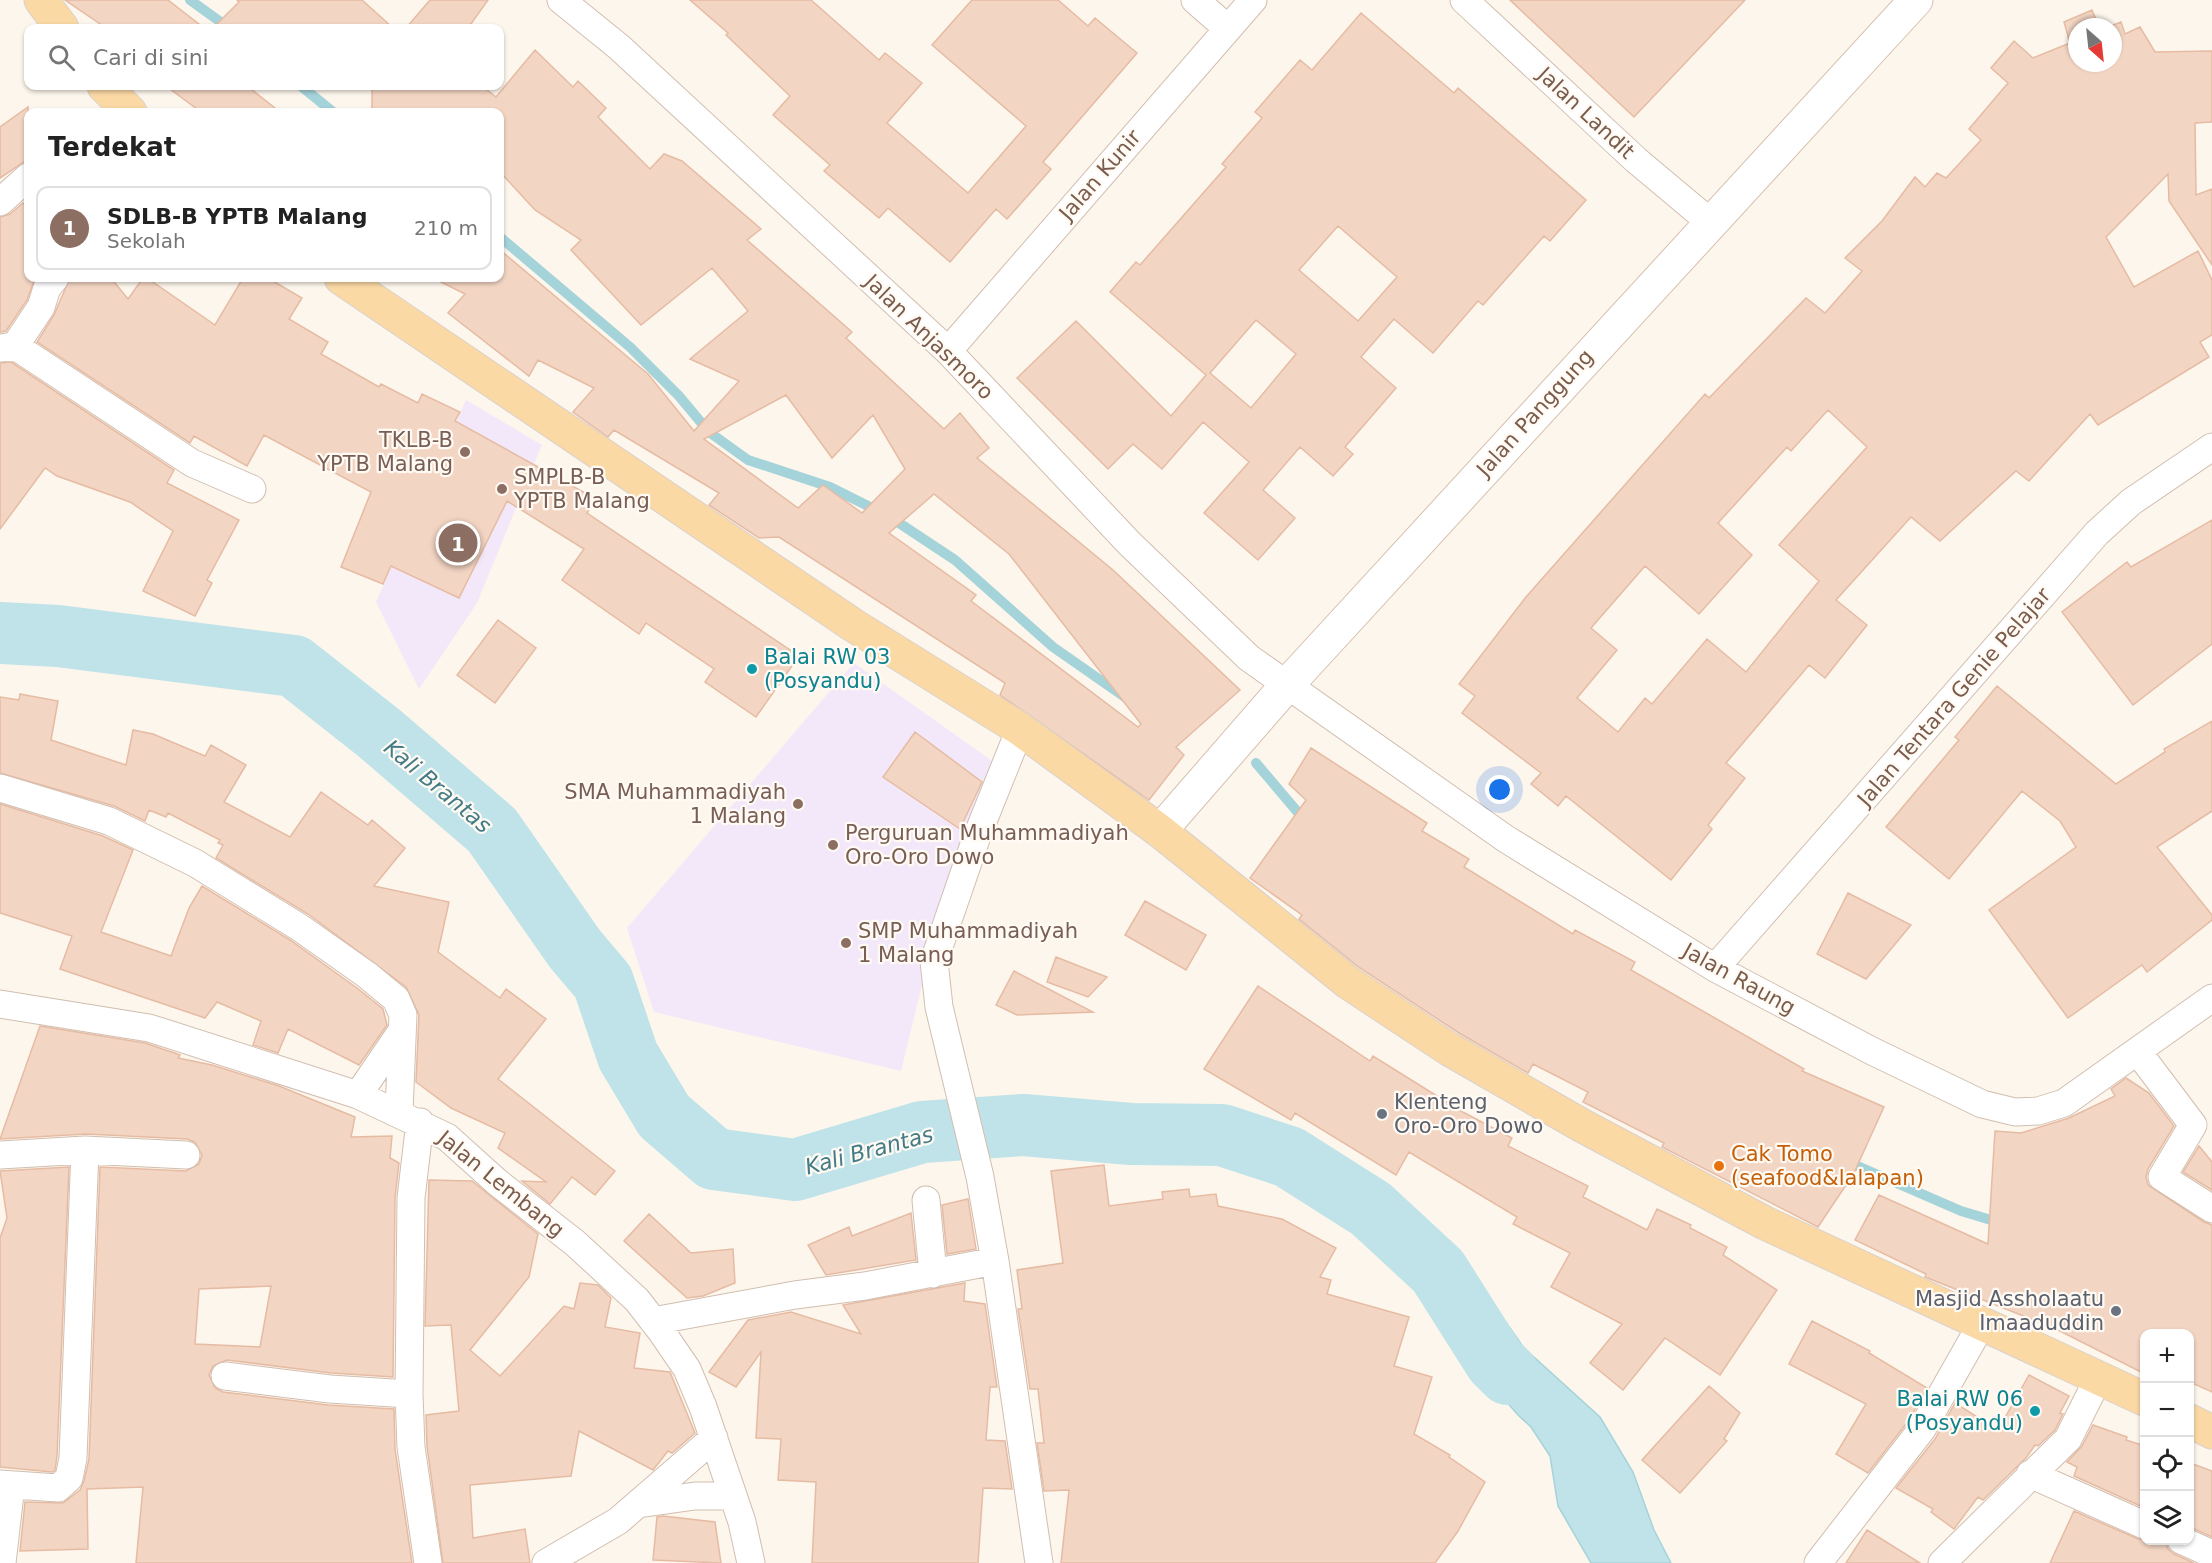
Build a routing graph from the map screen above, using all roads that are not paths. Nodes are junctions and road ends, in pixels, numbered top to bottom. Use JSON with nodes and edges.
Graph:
{"nodes":[{"id":1,"x":41,"y":0,"type":"edge"},
{"id":2,"x":561,"y":0,"type":"edge"},
{"id":3,"x":1195,"y":0,"type":"edge"},
{"id":4,"x":1253,"y":0,"type":"edge"},
{"id":5,"x":1464,"y":0,"type":"edge"},
{"id":6,"x":1916,"y":0,"type":"edge"},
{"id":7,"x":59,"y":24,"type":"edge"},
{"id":8,"x":1227,"y":28,"type":"junction"},
{"id":9,"x":24,"y":181,"type":"edge"},
{"id":10,"x":0,"y":202,"type":"edge"},
{"id":11,"x":1710,"y":222,"type":"junction"},
{"id":12,"x":52,"y":282,"type":"edge"},
{"id":13,"x":347,"y":282,"type":"edge"},
{"id":14,"x":7,"y":347,"type":"edge"},
{"id":15,"x":948,"y":351,"type":"junction"},
{"id":16,"x":2212,"y":447,"type":"edge"},
{"id":17,"x":252,"y":489,"type":"dead end"},
{"id":18,"x":1287,"y":686,"type":"junction"},
{"id":19,"x":1020,"y":729,"type":"junction"},
{"id":20,"x":0,"y":788,"type":"edge"},
{"id":21,"x":1160,"y":831,"type":"junction"},
{"id":22,"x":1715,"y":968,"type":"junction"},
{"id":23,"x":2212,"y":998,"type":"edge"},
{"id":24,"x":0,"y":1004,"type":"edge"},
{"id":25,"x":401,"y":1032,"type":"junction"},
{"id":26,"x":2138,"y":1052,"type":"junction"},
{"id":27,"x":358,"y":1095,"type":"junction"},
{"id":28,"x":410,"y":1117,"type":"junction"},
{"id":29,"x":86,"y":1150,"type":"junction"},
{"id":30,"x":0,"y":1155,"type":"edge"},
{"id":31,"x":186,"y":1155,"type":"dead end"},
{"id":32,"x":926,"y":1200,"type":"dead end"},
{"id":33,"x":2212,"y":1209,"type":"edge"},
{"id":34,"x":995,"y":1261,"type":"junction"},
{"id":35,"x":933,"y":1274,"type":"junction"},
{"id":36,"x":653,"y":1321,"type":"junction"},
{"id":37,"x":1981,"y":1325,"type":"junction"},
{"id":38,"x":225,"y":1376,"type":"dead end"},
{"id":39,"x":2099,"y":1377,"type":"junction"},
{"id":40,"x":409,"y":1394,"type":"junction"},
{"id":41,"x":2140,"y":1397,"type":"edge"},
{"id":42,"x":2194,"y":1423,"type":"edge"},
{"id":43,"x":2212,"y":1432,"type":"edge"},
{"id":44,"x":714,"y":1438,"type":"junction"},
{"id":45,"x":2030,"y":1473,"type":"junction"},
{"id":46,"x":6,"y":1485,"type":"edge"},
{"id":47,"x":733,"y":1496,"type":"junction"},
{"id":48,"x":638,"y":1504,"type":"junction"},
{"id":49,"x":2140,"y":1523,"type":"edge"},
{"id":50,"x":2192,"y":1545,"type":"edge"},
{"id":51,"x":2212,"y":1554,"type":"edge"},
{"id":52,"x":2,"y":1563,"type":"edge"},
{"id":53,"x":428,"y":1563,"type":"edge"},
{"id":54,"x":546,"y":1563,"type":"edge"},
{"id":55,"x":751,"y":1563,"type":"edge"},
{"id":56,"x":1039,"y":1563,"type":"edge"},
{"id":57,"x":1818,"y":1563,"type":"edge"},
{"id":58,"x":1942,"y":1563,"type":"edge"}],
"edges":[{"from":1,"to":7,"type":"main road"},
{"from":2,"to":15,"type":"street","name":"Jalan Anjasmoro"},
{"from":3,"to":8,"type":"street"},
{"from":4,"to":8,"type":"street","name":"Jalan Kunir"},
{"from":5,"to":11,"type":"street","name":"Jalan Landit"},
{"from":6,"to":11,"type":"main road","name":"Jalan Panggung"},
{"from":8,"to":15,"type":"street","name":"Jalan Kunir"},
{"from":9,"to":10,"type":"street"},
{"from":11,"to":18,"type":"main road","name":"Jalan Panggung"},
{"from":12,"to":14,"type":"street"},
{"from":13,"to":19,"type":"main road"},
{"from":14,"to":17,"type":"street"},
{"from":15,"to":18,"type":"street","name":"Jalan Anjasmoro"},
{"from":16,"to":22,"type":"street","name":"Jalan Tentara Genie Pelajar"},
{"from":18,"to":21,"type":"main road","name":"Jalan Panggung"},
{"from":18,"to":22,"type":"street","name":"Jalan Raung"},
{"from":19,"to":21,"type":"main road"},
{"from":19,"to":34,"type":"street"},
{"from":20,"to":25,"type":"street"},
{"from":21,"to":37,"type":"main road"},
{"from":22,"to":26,"type":"street","name":"Jalan Raung"},
{"from":23,"to":26,"type":"street","name":"Jalan Raung"},
{"from":24,"to":27,"type":"street","name":"Jalan Lembang"},
{"from":25,"to":27,"type":"street"},
{"from":25,"to":28,"type":"street"},
{"from":26,"to":33,"type":"street"},
{"from":27,"to":28,"type":"street","name":"Jalan Lembang"},
{"from":28,"to":36,"type":"street","name":"Jalan Lembang"},
{"from":28,"to":40,"type":"street"},
{"from":29,"to":30,"type":"street"},
{"from":29,"to":31,"type":"street"},
{"from":29,"to":46,"type":"street"},
{"from":32,"to":35,"type":"street"},
{"from":34,"to":35,"type":"street"},
{"from":34,"to":56,"type":"street"},
{"from":35,"to":36,"type":"street"},
{"from":36,"to":44,"type":"street","name":"Jalan Lembang"},
{"from":37,"to":39,"type":"main road"},
{"from":37,"to":57,"type":"street"},
{"from":38,"to":40,"type":"street"},
{"from":39,"to":41,"type":"main road"},
{"from":39,"to":45,"type":"street"},
{"from":40,"to":53,"type":"street"},
{"from":42,"to":43,"type":"main road"},
{"from":44,"to":47,"type":"street","name":"Jalan Lembang"},
{"from":44,"to":48,"type":"street"},
{"from":45,"to":49,"type":"street"},
{"from":45,"to":58,"type":"street"},
{"from":46,"to":52,"type":"street"},
{"from":47,"to":48,"type":"street"},
{"from":47,"to":55,"type":"street","name":"Jalan Lembang"},
{"from":48,"to":54,"type":"street"},
{"from":50,"to":51,"type":"street"}]}
